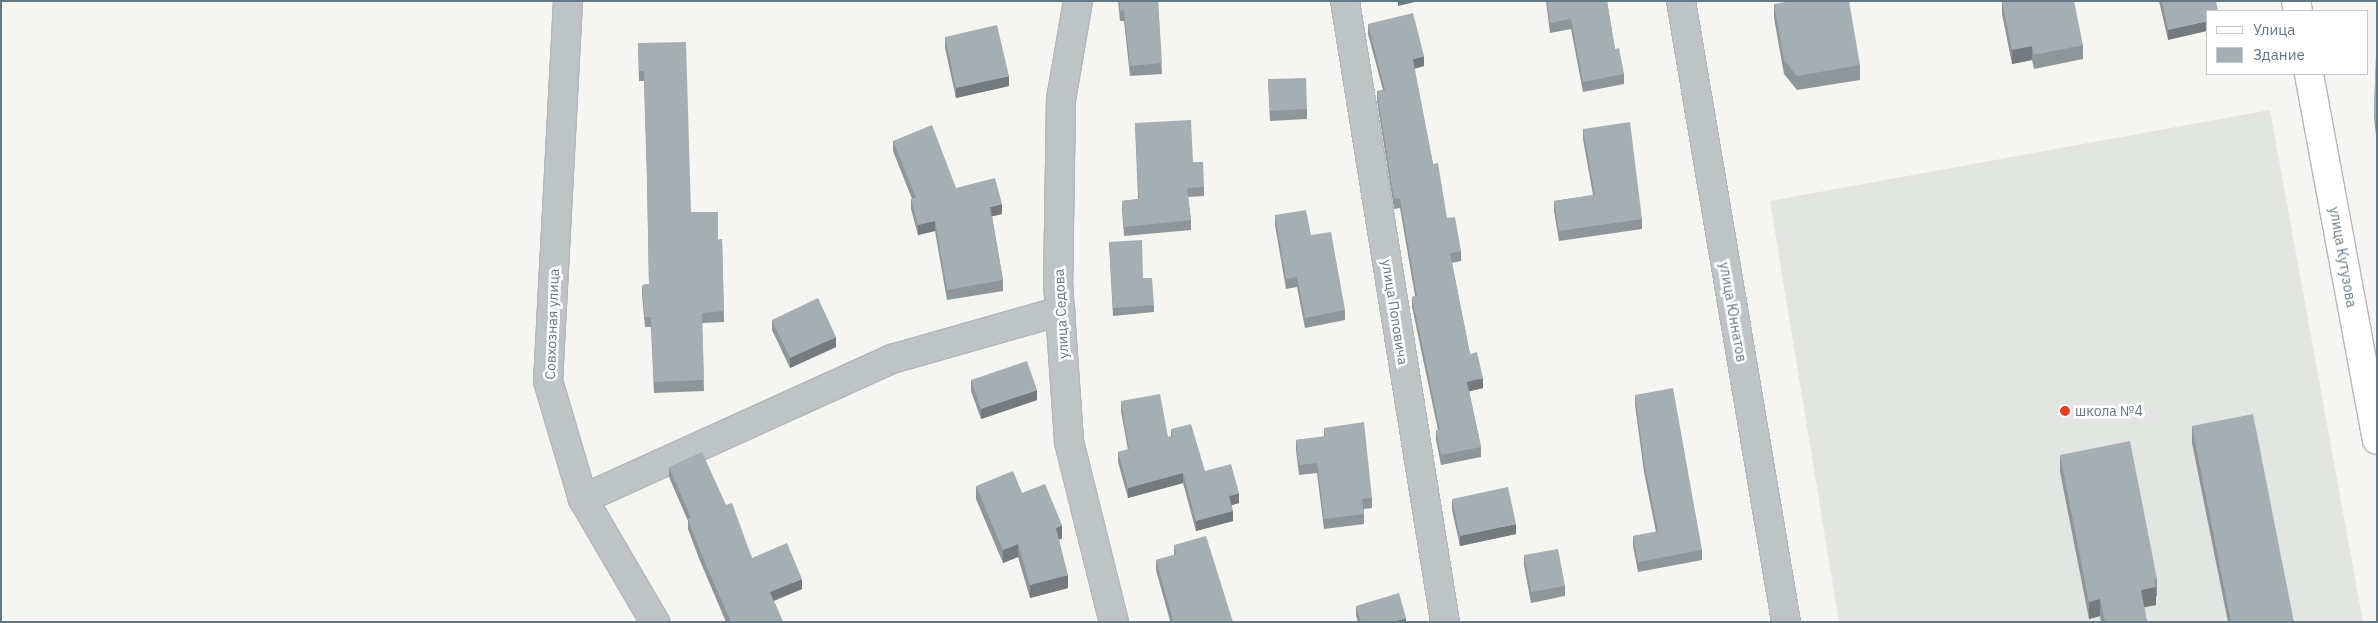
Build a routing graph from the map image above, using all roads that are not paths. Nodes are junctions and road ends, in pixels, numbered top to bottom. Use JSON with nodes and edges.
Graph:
{"nodes":[{"id":1,"x":568,"y":1,"type":"edge"},
{"id":2,"x":1078,"y":1,"type":"edge"},
{"id":3,"x":1345,"y":1,"type":"edge"},
{"id":4,"x":1681,"y":1,"type":"edge"},
{"id":5,"x":2309,"y":75,"type":"edge"},
{"id":6,"x":1060,"y":311,"type":"junction"},
{"id":7,"x":2377,"y":440,"type":"edge"},
{"id":8,"x":583,"y":498,"type":"junction"},
{"id":9,"x":655,"y":622,"type":"edge"},
{"id":10,"x":1114,"y":622,"type":"edge"},
{"id":11,"x":1445,"y":622,"type":"edge"},
{"id":12,"x":1786,"y":622,"type":"edge"}],
"edges":[{"from":1,"to":8,"type":"street","name":"Совхозная улица"},
{"from":2,"to":6,"type":"street","name":"улица Седова"},
{"from":3,"to":11,"type":"street","name":"улица Поповича"},
{"from":4,"to":12,"type":"street","name":"улица Юннатов"},
{"from":5,"to":7,"type":"main road","name":"улица Кутузова"},
{"from":6,"to":8,"type":"street"},
{"from":6,"to":10,"type":"street","name":"улица Седова"},
{"from":8,"to":9,"type":"street","name":"Совхозная улица"}]}
